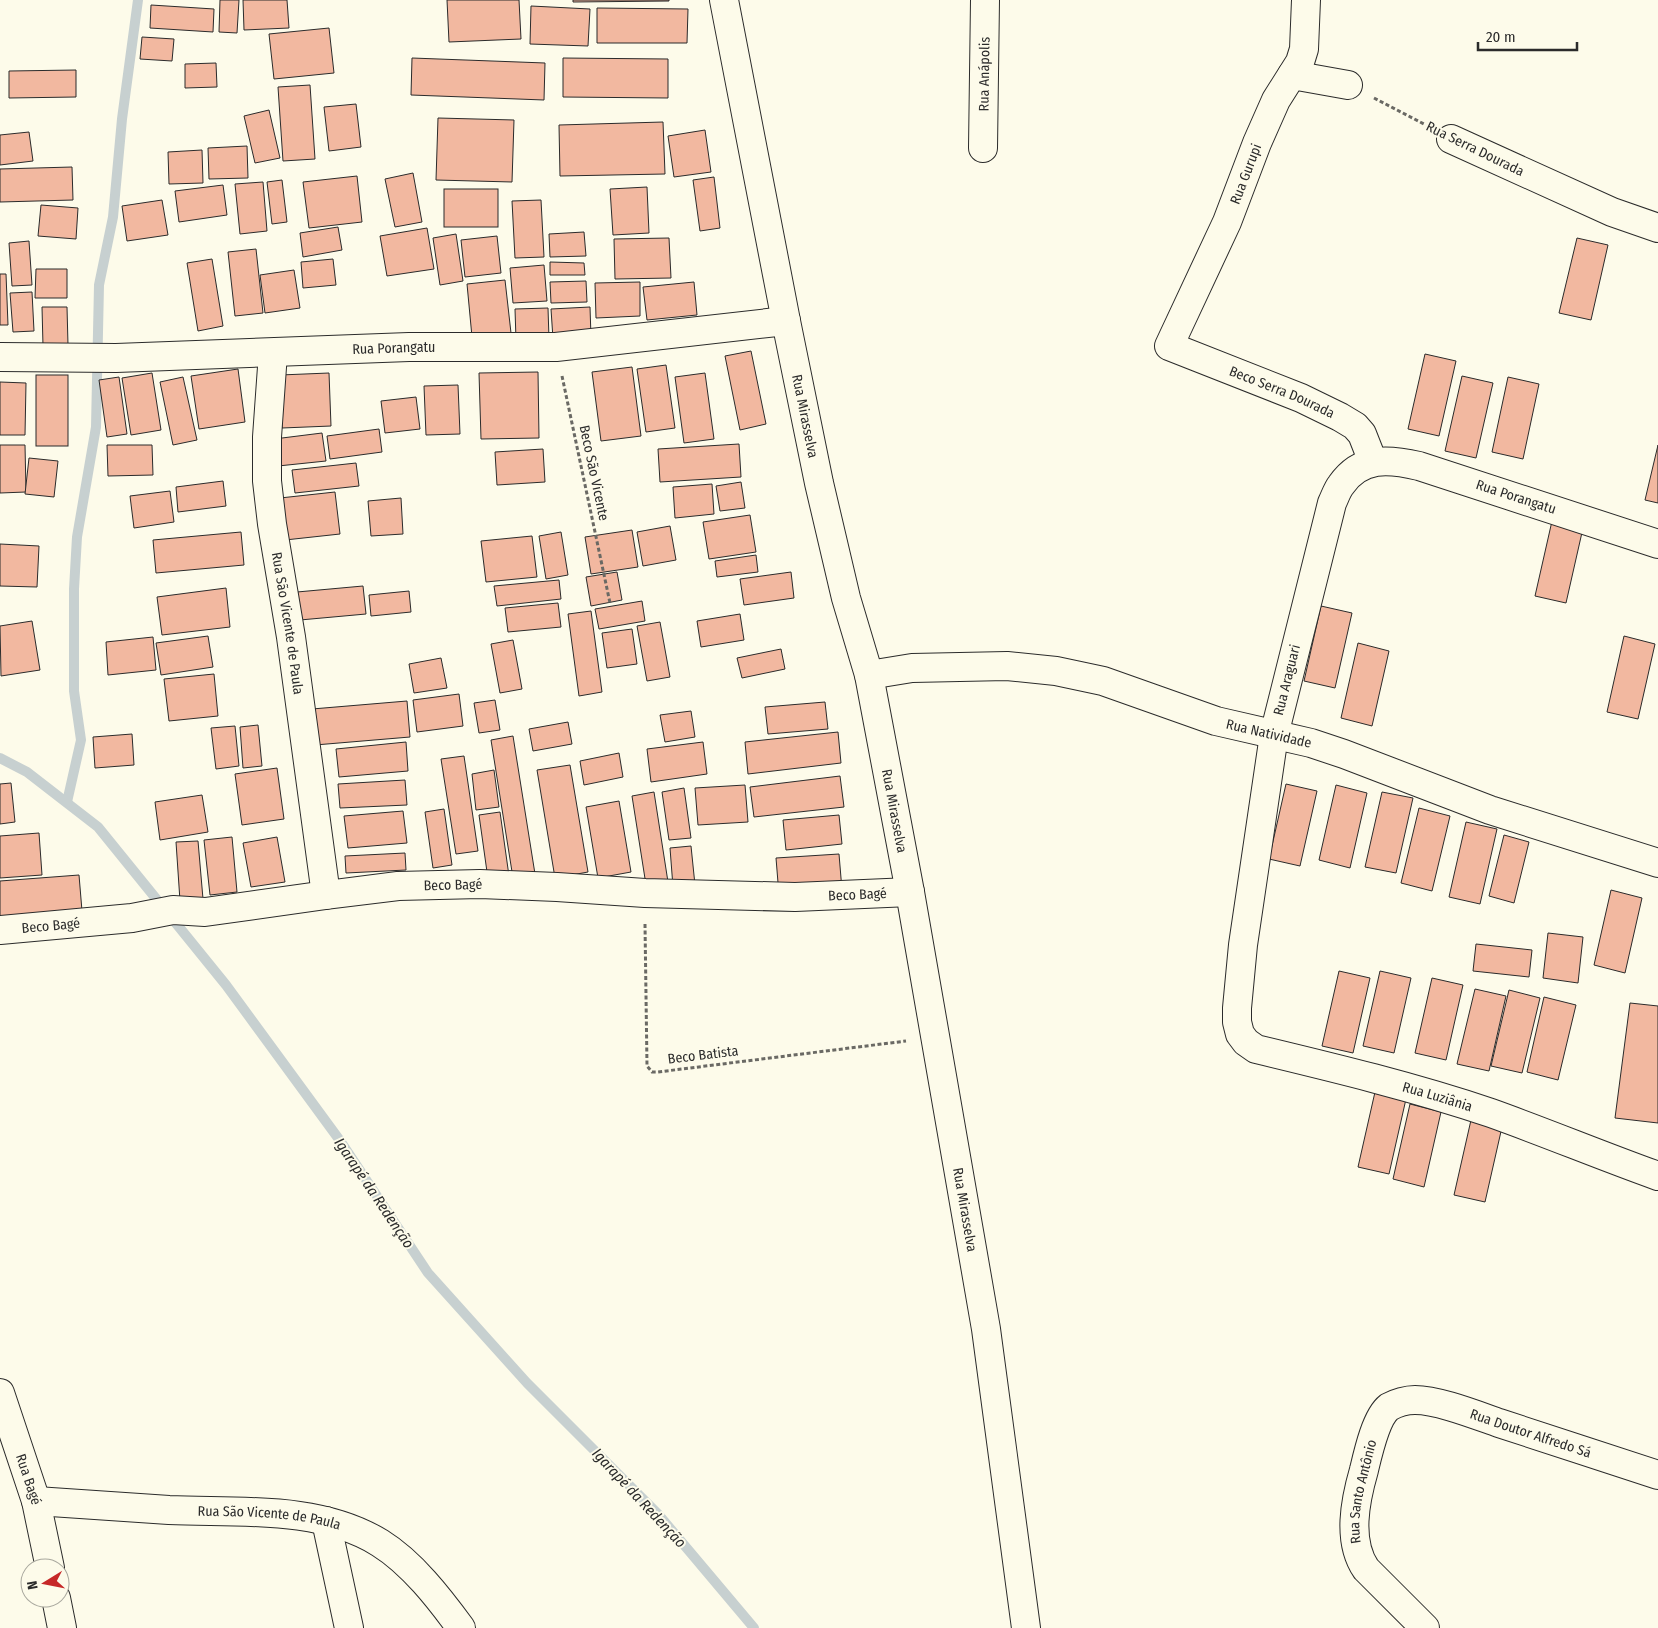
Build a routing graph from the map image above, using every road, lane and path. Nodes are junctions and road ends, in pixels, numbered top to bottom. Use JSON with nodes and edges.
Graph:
{"nodes":[{"id":1,"x":724,"y":0,"type":"edge"},
{"id":2,"x":985,"y":0,"type":"edge"},
{"id":3,"x":1306,"y":0,"type":"edge"},
{"id":4,"x":1292,"y":75,"type":"junction"},
{"id":5,"x":1348,"y":85,"type":"joint"},
{"id":6,"x":1452,"y":138,"type":"joint"},
{"id":7,"x":983,"y":148,"type":"dead end"},
{"id":8,"x":1658,"y":228,"type":"edge"},
{"id":9,"x":786,"y":321,"type":"junction"},
{"id":10,"x":1169,"y":346,"type":"joint"},
{"id":11,"x":556,"y":347,"type":"junction"},
{"id":12,"x":273,"y":353,"type":"junction"},
{"id":13,"x":0,"y":357,"type":"edge"},
{"id":14,"x":1373,"y":462,"type":"junction"},
{"id":15,"x":1658,"y":544,"type":"edge"},
{"id":16,"x":610,"y":603,"type":"dead end"},
{"id":17,"x":869,"y":675,"type":"junction"},
{"id":18,"x":1274,"y":735,"type":"junction"},
{"id":19,"x":1658,"y":863,"type":"edge"},
{"id":20,"x":910,"y":892,"type":"junction"},
{"id":21,"x":645,"y":893,"type":"junction"},
{"id":22,"x":326,"y":894,"type":"junction"},
{"id":23,"x":0,"y":930,"type":"edge"},
{"id":24,"x":1237,"y":1008,"type":"joint"},
{"id":25,"x":935,"y":1038,"type":"junction"},
{"id":26,"x":1658,"y":1176,"type":"edge"},
{"id":27,"x":0,"y":1394,"type":"edge"},
{"id":28,"x":1402,"y":1402,"type":"joint"},
{"id":29,"x":1658,"y":1475,"type":"edge"},
{"id":30,"x":36,"y":1501,"type":"junction"},
{"id":31,"x":326,"y":1521,"type":"junction"},
{"id":32,"x":48,"y":1558,"type":"edge"},
{"id":33,"x":58,"y":1608,"type":"edge"},
{"id":34,"x":62,"y":1628,"type":"edge"},
{"id":35,"x":349,"y":1628,"type":"edge"},
{"id":36,"x":462,"y":1628,"type":"edge"},
{"id":37,"x":1026,"y":1628,"type":"edge"},
{"id":38,"x":1425,"y":1628,"type":"edge"}],
"edges":[{"from":1,"to":9,"type":"street","name":"Rua Mirasselva"},
{"from":2,"to":7,"type":"street","name":"Rua Anápolis"},
{"from":3,"to":4,"type":"street","name":"Rua Gurupi"},
{"from":4,"to":5,"type":"street"},
{"from":4,"to":10,"type":"street","name":"Rua Gurupi"},
{"from":5,"to":6,"type":"path","name":"Rua Serra Dourada"},
{"from":6,"to":8,"type":"street","name":"Rua Serra Dourada"},
{"from":9,"to":11,"type":"street","name":"Rua Porangatu"},
{"from":9,"to":17,"type":"street","name":"Rua Mirasselva"},
{"from":10,"to":14,"type":"street","name":"Beco Serra Dourada"},
{"from":11,"to":12,"type":"street","name":"Rua Porangatu"},
{"from":11,"to":16,"type":"path","name":"Beco São Vicente"},
{"from":12,"to":13,"type":"street","name":"Rua Porangatu"},
{"from":12,"to":22,"type":"street","name":"Rua São Vicente de Paula"},
{"from":14,"to":15,"type":"street","name":"Rua Porangatu"},
{"from":14,"to":18,"type":"street","name":"Rua Araguari"},
{"from":17,"to":18,"type":"street","name":"Rua Natividade"},
{"from":17,"to":20,"type":"street","name":"Rua Mirasselva"},
{"from":18,"to":19,"type":"street","name":"Rua Natividade"},
{"from":18,"to":24,"type":"street","name":"Rua Araguari"},
{"from":20,"to":21,"type":"street","name":"Beco Bagé"},
{"from":20,"to":25,"type":"street","name":"Rua Mirasselva"},
{"from":21,"to":22,"type":"street","name":"Beco Bagé"},
{"from":21,"to":25,"type":"path","name":"Beco Batista"},
{"from":22,"to":23,"type":"street","name":"Beco Bagé"},
{"from":24,"to":26,"type":"street","name":"Rua Luziânia"},
{"from":25,"to":37,"type":"street","name":"Rua Mirasselva"},
{"from":27,"to":30,"type":"street","name":"Rua Bagé"},
{"from":28,"to":29,"type":"street","name":"Rua Doutor Alfredo Sá"},
{"from":28,"to":38,"type":"street","name":"Rua Santo Antônio"},
{"from":30,"to":31,"type":"street","name":"Rua São Vicente de Paula"},
{"from":30,"to":32,"type":"street","name":"Rua Bagé"},
{"from":31,"to":35,"type":"street"},
{"from":31,"to":36,"type":"street","name":"Rua São Vicente de Paula"},
{"from":33,"to":34,"type":"street"}]}
